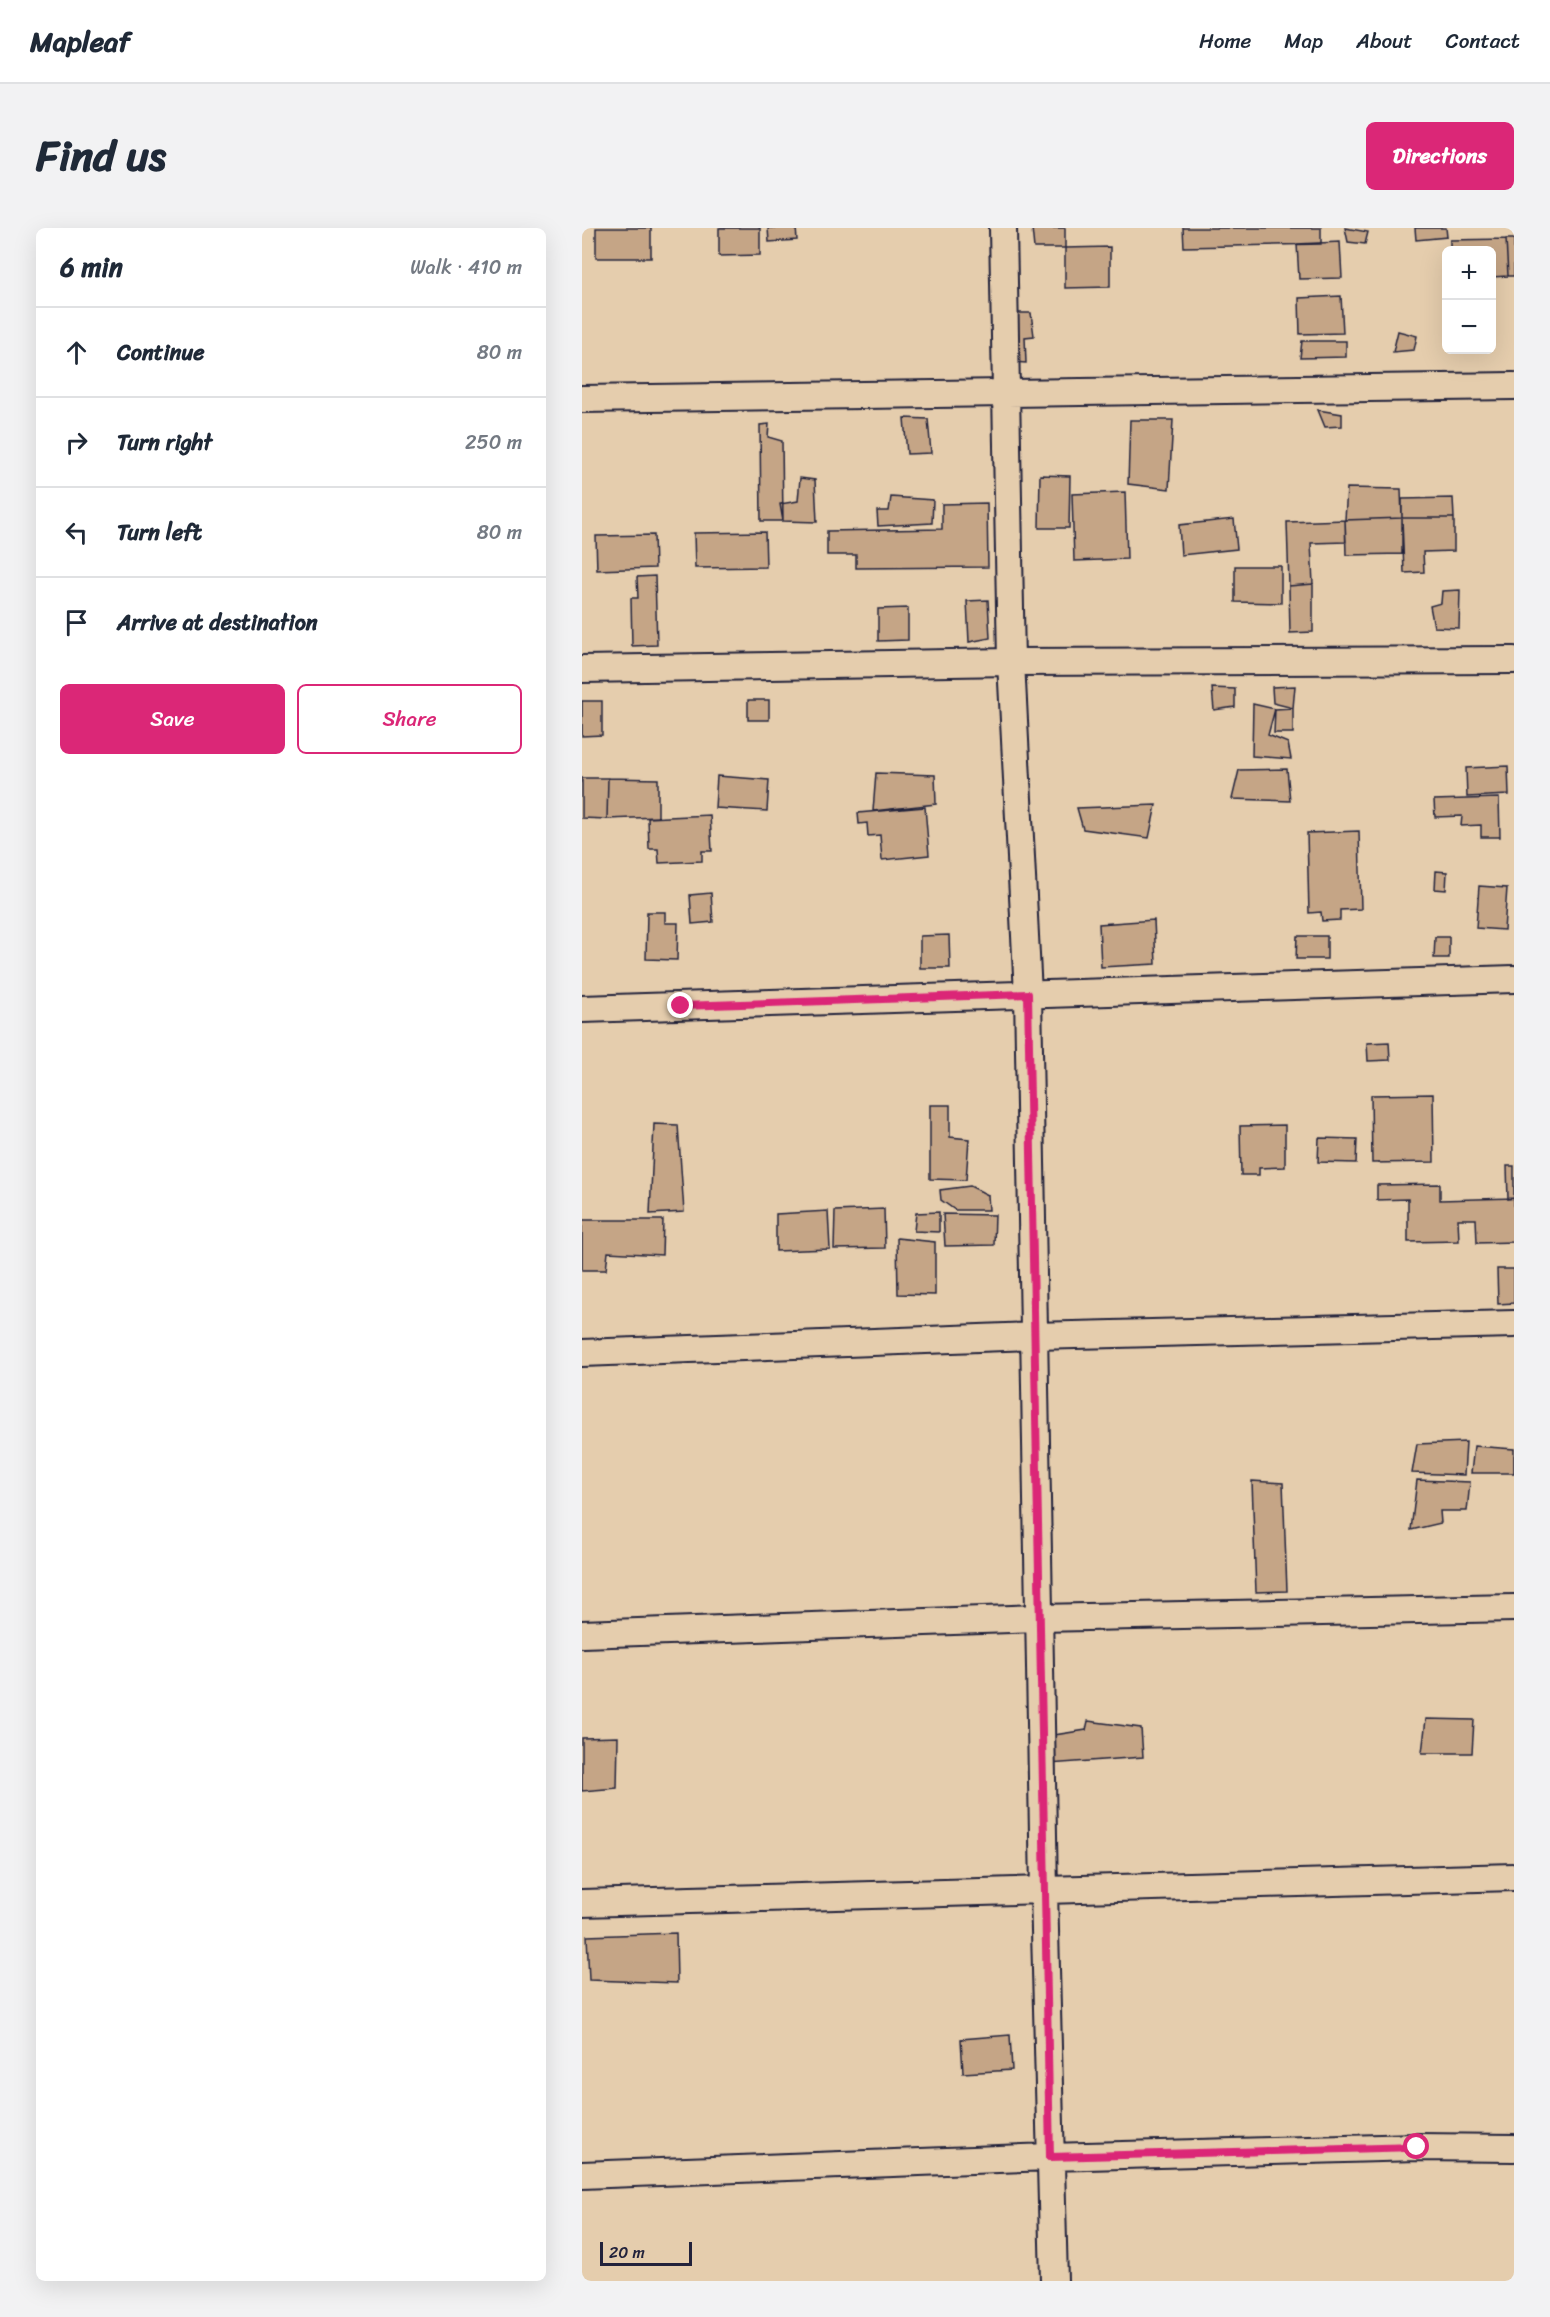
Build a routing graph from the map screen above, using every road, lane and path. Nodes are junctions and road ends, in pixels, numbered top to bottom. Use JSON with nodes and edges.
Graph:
{"nodes":[{"id":1,"x":1003,"y":228,"type":"edge"},
{"id":2,"x":1514,"y":386,"type":"edge"},
{"id":3,"x":1006,"y":392,"type":"junction"},
{"id":4,"x":582,"y":399,"type":"edge"},
{"id":5,"x":1514,"y":660,"type":"edge"},
{"id":6,"x":1011,"y":662,"type":"junction"},
{"id":7,"x":582,"y":669,"type":"edge"},
{"id":8,"x":1514,"y":979,"type":"edge"},
{"id":9,"x":1028,"y":994,"type":"junction"},
{"id":10,"x":582,"y":1009,"type":"edge"},
{"id":11,"x":1514,"y":1324,"type":"edge"},
{"id":12,"x":1034,"y":1336,"type":"junction"},
{"id":13,"x":582,"y":1353,"type":"edge"},
{"id":14,"x":1514,"y":1608,"type":"edge"},
{"id":15,"x":1039,"y":1618,"type":"junction"},
{"id":16,"x":582,"y":1634,"type":"edge"},
{"id":17,"x":1514,"y":1877,"type":"edge"},
{"id":18,"x":1044,"y":1891,"type":"junction"},
{"id":19,"x":582,"y":1903,"type":"edge"},
{"id":20,"x":1514,"y":2148,"type":"edge"},
{"id":21,"x":1050,"y":2157,"type":"junction"},
{"id":22,"x":582,"y":2175,"type":"edge"},
{"id":23,"x":1054,"y":2281,"type":"edge"}],
"edges":[{"from":1,"to":3,"type":"street"},
{"from":2,"to":3,"type":"street"},
{"from":3,"to":4,"type":"street"},
{"from":3,"to":6,"type":"street"},
{"from":5,"to":6,"type":"street"},
{"from":6,"to":7,"type":"street"},
{"from":6,"to":9,"type":"street"},
{"from":8,"to":9,"type":"street"},
{"from":9,"to":10,"type":"street"},
{"from":9,"to":12,"type":"street"},
{"from":11,"to":12,"type":"street"},
{"from":12,"to":13,"type":"street"},
{"from":12,"to":15,"type":"street"},
{"from":14,"to":15,"type":"street"},
{"from":15,"to":16,"type":"street"},
{"from":15,"to":18,"type":"street"},
{"from":17,"to":18,"type":"street"},
{"from":18,"to":19,"type":"street"},
{"from":18,"to":21,"type":"street"},
{"from":20,"to":21,"type":"street"},
{"from":21,"to":22,"type":"street"},
{"from":21,"to":23,"type":"street"}]}
